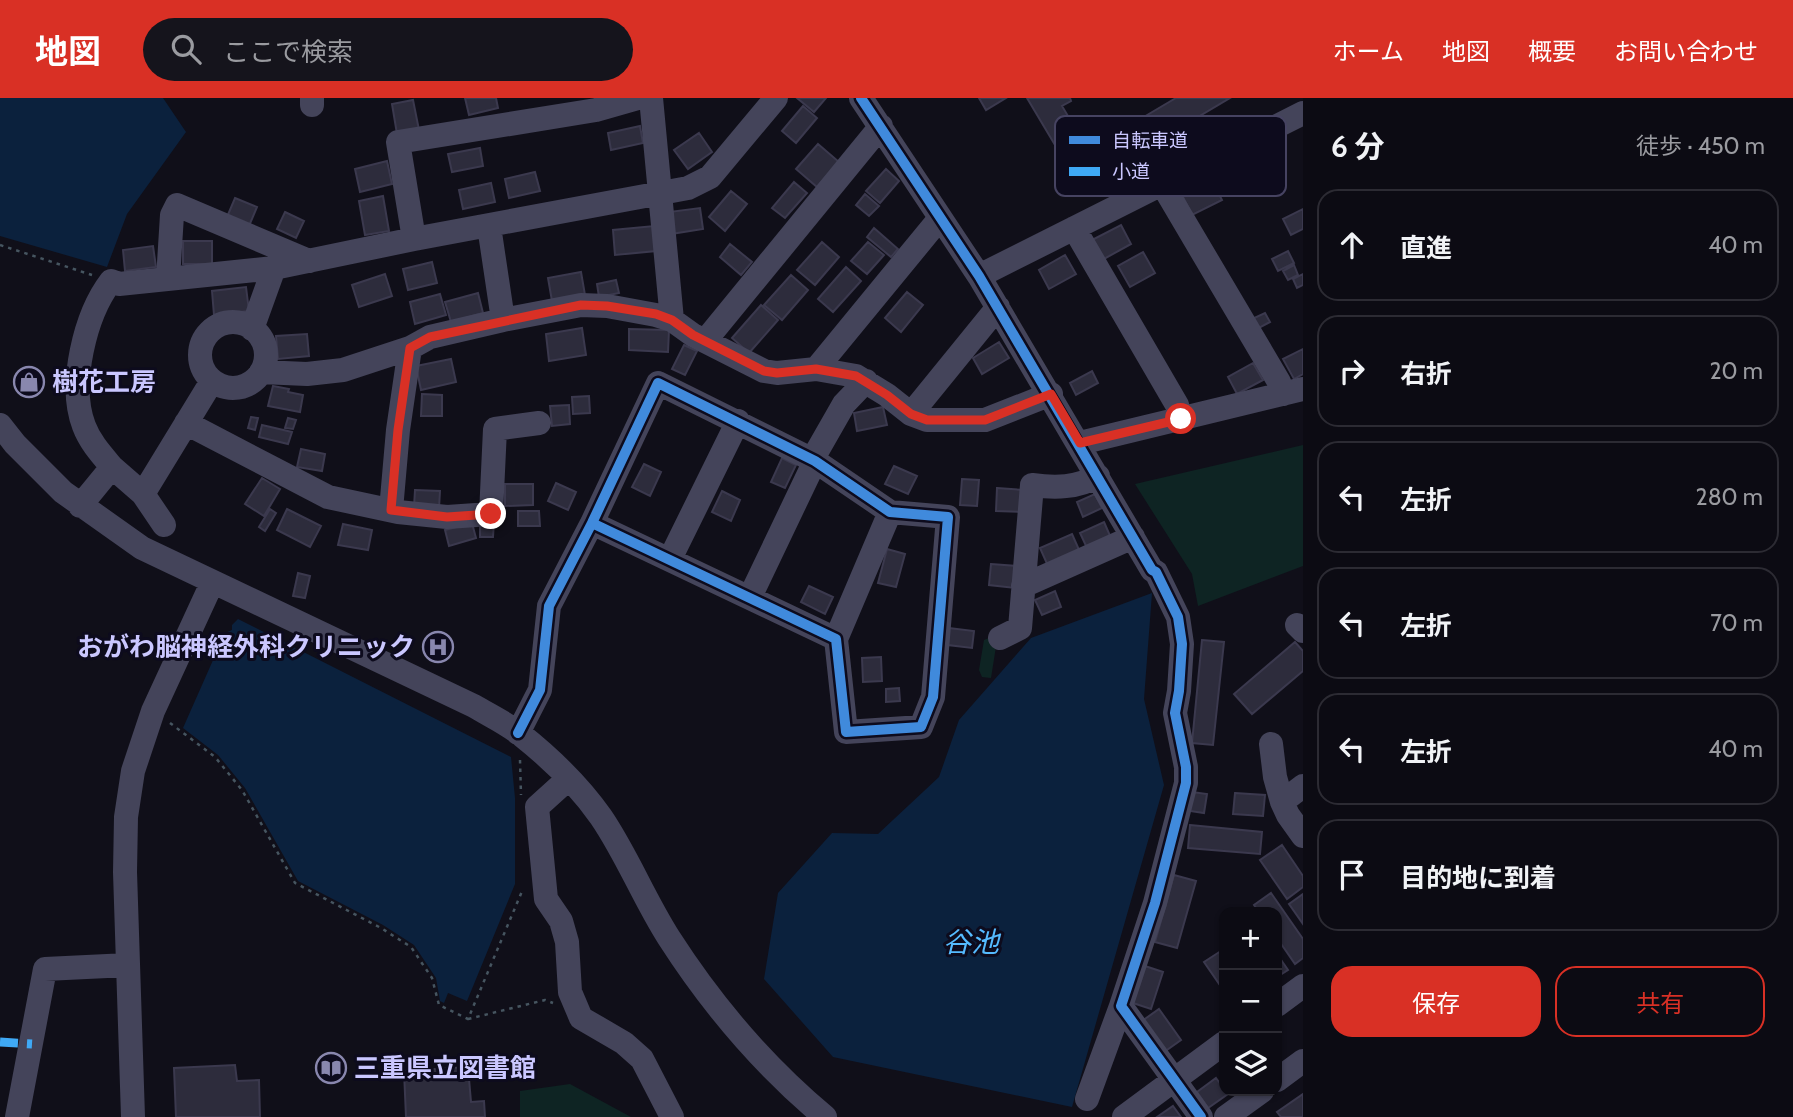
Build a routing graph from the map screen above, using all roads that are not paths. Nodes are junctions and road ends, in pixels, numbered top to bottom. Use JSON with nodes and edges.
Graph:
{"nodes":[{"id":1,"x":638,"y":98,"type":"edge"},
{"id":2,"x":651,"y":98,"type":"edge"},
{"id":3,"x":776,"y":98,"type":"edge"},
{"id":4,"x":861,"y":98,"type":"edge"},
{"id":5,"x":1303,"y":113,"type":"edge"},
{"id":6,"x":1286,"y":122,"type":"edge"},
{"id":7,"x":881,"y":126,"type":"junction"},
{"id":8,"x":658,"y":194,"type":"junction"},
{"id":9,"x":1139,"y":196,"type":"edge"},
{"id":10,"x":1170,"y":196,"type":"edge"},
{"id":11,"x":940,"y":218,"type":"junction"},
{"id":12,"x":489,"y":226,"type":"junction"},
{"id":13,"x":1074,"y":228,"type":"junction"},
{"id":14,"x":414,"y":239,"type":"junction"},
{"id":15,"x":309,"y":261,"type":"junction"},
{"id":16,"x":274,"y":268,"type":"junction"},
{"id":17,"x":979,"y":276,"type":"junction"},
{"id":18,"x":168,"y":279,"type":"junction"},
{"id":19,"x":998,"y":307,"type":"junction"},
{"id":20,"x":503,"y":320,"type":"junction"},
{"id":21,"x":672,"y":320,"type":"junction"},
{"id":22,"x":252,"y":329,"type":"junction"},
{"id":23,"x":705,"y":341,"type":"junction"},
{"id":24,"x":410,"y":348,"type":"junction"},
{"id":25,"x":816,"y":369,"type":"junction"},
{"id":26,"x":261,"y":372,"type":"junction"},
{"id":27,"x":212,"y":381,"type":"junction"},
{"id":28,"x":866,"y":381,"type":"junction"},
{"id":29,"x":1293,"y":391,"type":"edge"},
{"id":30,"x":1051,"y":394,"type":"junction"},
{"id":31,"x":911,"y":414,"type":"junction"},
{"id":32,"x":1181,"y":419,"type":"junction"},
{"id":33,"x":737,"y":421,"type":"junction"},
{"id":34,"x":186,"y":423,"type":"junction"},
{"id":35,"x":539,"y":423,"type":"dead end"},
{"id":36,"x":0,"y":425,"type":"edge"},
{"id":37,"x":1080,"y":443,"type":"junction"},
{"id":38,"x":814,"y":461,"type":"junction"},
{"id":39,"x":111,"y":467,"type":"junction"},
{"id":40,"x":1098,"y":476,"type":"junction"},
{"id":41,"x":143,"y":494,"type":"junction"},
{"id":42,"x":80,"y":506,"type":"junction"},
{"id":43,"x":391,"y":510,"type":"junction"},
{"id":44,"x":890,"y":512,"type":"junction"},
{"id":45,"x":592,"y":523,"type":"junction"},
{"id":46,"x":164,"y":525,"type":"dead end"},
{"id":47,"x":1133,"y":537,"type":"junction"},
{"id":48,"x":670,"y":559,"type":"junction"},
{"id":49,"x":212,"y":583,"type":"junction"},
{"id":50,"x":1023,"y":586,"type":"junction"},
{"id":51,"x":750,"y":597,"type":"junction"},
{"id":52,"x":1000,"y":638,"type":"dead end"},
{"id":53,"x":836,"y":639,"type":"junction"},
{"id":54,"x":518,"y":733,"type":"junction"},
{"id":55,"x":1271,"y":744,"type":"dead end"},
{"id":56,"x":568,"y":779,"type":"junction"},
{"id":57,"x":1303,"y":786,"type":"edge"},
{"id":58,"x":1282,"y":802,"type":"junction"},
{"id":59,"x":1303,"y":836,"type":"edge"},
{"id":60,"x":128,"y":965,"type":"junction"},
{"id":61,"x":1303,"y":986,"type":"edge"},
{"id":62,"x":1282,"y":1001,"type":"edge"},
{"id":63,"x":1121,"y":1006,"type":"junction"},
{"id":64,"x":1219,"y":1048,"type":"edge"},
{"id":65,"x":1303,"y":1061,"type":"edge"},
{"id":66,"x":1282,"y":1076,"type":"edge"},
{"id":67,"x":1174,"y":1081,"type":"junction"},
{"id":68,"x":1255,"y":1096,"type":"edge"},
{"id":69,"x":1087,"y":1099,"type":"dead end"},
{"id":70,"x":17,"y":1117,"type":"edge"},
{"id":71,"x":133,"y":1117,"type":"edge"},
{"id":72,"x":672,"y":1117,"type":"edge"},
{"id":73,"x":825,"y":1117,"type":"edge"},
{"id":74,"x":1124,"y":1117,"type":"edge"},
{"id":75,"x":1201,"y":1117,"type":"edge"},
{"id":76,"x":1226,"y":1117,"type":"edge"}],
"edges":[{"from":1,"to":14,"type":"street"},
{"from":2,"to":8,"type":"street"},
{"from":3,"to":8,"type":"street"},
{"from":4,"to":7,"type":"street"},
{"from":5,"to":6,"type":"street"},
{"from":7,"to":11,"type":"street"},
{"from":7,"to":23,"type":"street"},
{"from":8,"to":12,"type":"street"},
{"from":8,"to":21,"type":"street"},
{"from":9,"to":13,"type":"street"},
{"from":10,"to":29,"type":"street"},
{"from":11,"to":17,"type":"street"},
{"from":11,"to":25,"type":"street"},
{"from":12,"to":14,"type":"street"},
{"from":12,"to":20,"type":"street"},
{"from":13,"to":17,"type":"street"},
{"from":13,"to":32,"type":"street"},
{"from":14,"to":15,"type":"street"},
{"from":15,"to":16,"type":"street"},
{"from":15,"to":18,"type":"street"},
{"from":16,"to":18,"type":"street"},
{"from":16,"to":22,"type":"street"},
{"from":17,"to":19,"type":"street"},
{"from":18,"to":39,"type":"street"},
{"from":19,"to":30,"type":"street"},
{"from":19,"to":31,"type":"street"},
{"from":20,"to":21,"type":"street"},
{"from":20,"to":24,"type":"street"},
{"from":21,"to":23,"type":"street"},
{"from":22,"to":26,"type":"street"},
{"from":22,"to":27,"type":"street"},
{"from":23,"to":25,"type":"street"},
{"from":24,"to":26,"type":"street"},
{"from":24,"to":43,"type":"street"},
{"from":25,"to":28,"type":"street"},
{"from":26,"to":27,"type":"street"},
{"from":27,"to":34,"type":"street"},
{"from":28,"to":31,"type":"street"},
{"from":28,"to":38,"type":"street"},
{"from":29,"to":32,"type":"street"},
{"from":30,"to":31,"type":"street"},
{"from":30,"to":37,"type":"street"},
{"from":32,"to":37,"type":"street"},
{"from":33,"to":38,"type":"street"},
{"from":33,"to":45,"type":"street"},
{"from":33,"to":48,"type":"street"},
{"from":34,"to":41,"type":"street"},
{"from":34,"to":43,"type":"street"},
{"from":35,"to":43,"type":"street"},
{"from":36,"to":42,"type":"street"},
{"from":37,"to":40,"type":"street"},
{"from":38,"to":44,"type":"street"},
{"from":38,"to":51,"type":"street"},
{"from":39,"to":41,"type":"street"},
{"from":39,"to":42,"type":"street"},
{"from":40,"to":47,"type":"street"},
{"from":40,"to":50,"type":"street"},
{"from":41,"to":46,"type":"street"},
{"from":42,"to":49,"type":"street"},
{"from":44,"to":53,"type":"street"},
{"from":44,"to":53,"type":"street"},
{"from":45,"to":48,"type":"street"},
{"from":45,"to":54,"type":"street"},
{"from":47,"to":50,"type":"street"},
{"from":47,"to":63,"type":"street"},
{"from":48,"to":51,"type":"street"},
{"from":49,"to":54,"type":"street"},
{"from":49,"to":60,"type":"street"},
{"from":50,"to":52,"type":"street"},
{"from":51,"to":53,"type":"street"},
{"from":54,"to":56,"type":"street"},
{"from":55,"to":58,"type":"street"},
{"from":56,"to":72,"type":"street"},
{"from":56,"to":73,"type":"street"},
{"from":57,"to":58,"type":"street"},
{"from":58,"to":59,"type":"street"},
{"from":60,"to":70,"type":"street"},
{"from":60,"to":71,"type":"street"},
{"from":61,"to":62,"type":"street"},
{"from":63,"to":67,"type":"street"},
{"from":63,"to":69,"type":"street"},
{"from":64,"to":67,"type":"street"},
{"from":65,"to":66,"type":"street"},
{"from":67,"to":74,"type":"street"},
{"from":67,"to":75,"type":"street"},
{"from":68,"to":76,"type":"street"}]}
